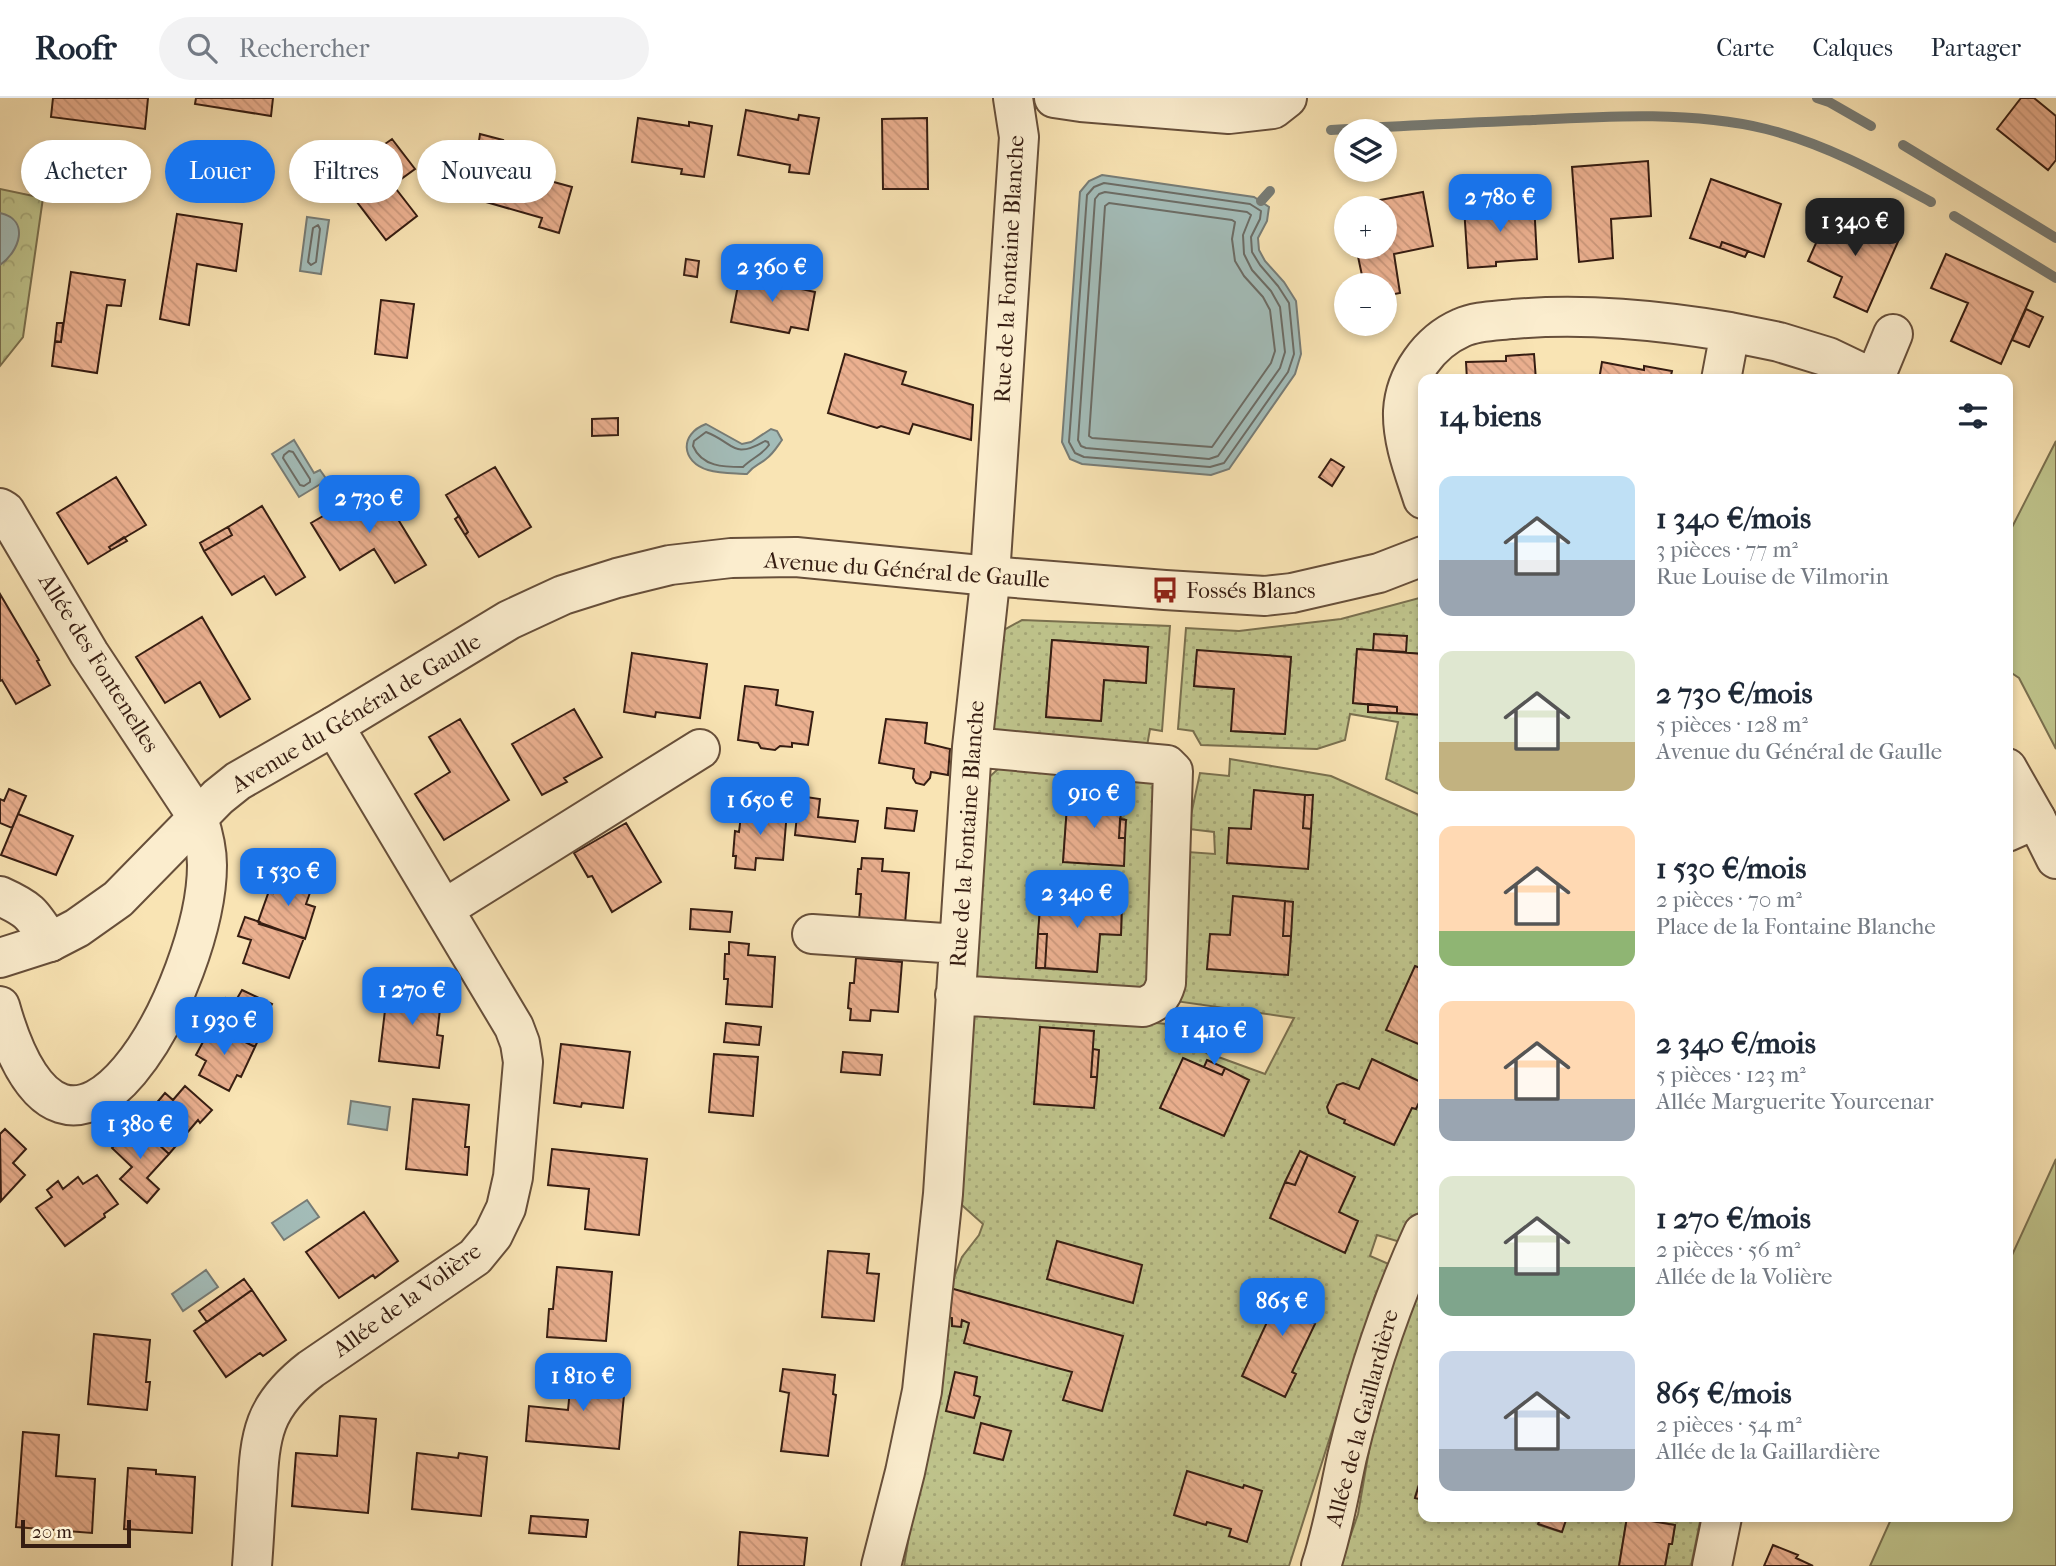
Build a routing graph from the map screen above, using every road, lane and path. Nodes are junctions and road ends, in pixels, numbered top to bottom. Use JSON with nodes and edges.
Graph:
{"nodes":[{"id":1,"x":1013,"y":98,"type":"edge"},
{"id":2,"x":1054,"y":98,"type":"edge"},
{"id":3,"x":1280,"y":104,"type":"edge"},
{"id":4,"x":1730,"y":332,"type":"junction"},
{"id":5,"x":1893,"y":334,"type":"dead end"},
{"id":6,"x":1722,"y":374,"type":"edge"},
{"id":7,"x":1864,"y":374,"type":"edge"},
{"id":8,"x":1876,"y":374,"type":"edge"},
{"id":9,"x":1418,"y":482,"type":"edge"},
{"id":10,"x":0,"y":508,"type":"edge"},
{"id":11,"x":1418,"y":558,"type":"edge"},
{"id":12,"x":989,"y":576,"type":"junction"},
{"id":13,"x":334,"y":726,"type":"junction"},
{"id":14,"x":972,"y":747,"type":"junction"},
{"id":15,"x":700,"y":749,"type":"dead end"},
{"id":16,"x":2013,"y":791,"type":"edge"},
{"id":17,"x":198,"y":818,"type":"junction"},
{"id":18,"x":2022,"y":825,"type":"edge"},
{"id":19,"x":2056,"y":859,"type":"edge"},
{"id":20,"x":0,"y":896,"type":"edge"},
{"id":21,"x":444,"y":909,"type":"junction"},
{"id":22,"x":812,"y":934,"type":"dead end"},
{"id":23,"x":50,"y":942,"type":"junction"},
{"id":24,"x":958,"y":944,"type":"junction"},
{"id":25,"x":0,"y":958,"type":"edge"},
{"id":26,"x":955,"y":995,"type":"junction"},
{"id":27,"x":0,"y":1006,"type":"edge"},
{"id":28,"x":1418,"y":1244,"type":"edge"},
{"id":29,"x":1721,"y":1522,"type":"edge"},
{"id":30,"x":252,"y":1566,"type":"edge"},
{"id":31,"x":881,"y":1566,"type":"edge"},
{"id":32,"x":1321,"y":1566,"type":"edge"},
{"id":33,"x":1712,"y":1566,"type":"edge"}],
"edges":[{"from":1,"to":12,"type":"street","name":"Rue de la Fontaine Blanche"},
{"from":2,"to":3,"type":"street"},
{"from":4,"to":6,"type":"street"},
{"from":4,"to":7,"type":"street"},
{"from":4,"to":9,"type":"street"},
{"from":5,"to":8,"type":"street"},
{"from":10,"to":17,"type":"street","name":"Allée des Fontenelles"},
{"from":11,"to":12,"type":"street","name":"Avenue du Général de Gaulle"},
{"from":12,"to":13,"type":"street","name":"Avenue du Général de Gaulle"},
{"from":12,"to":14,"type":"street","name":"Rue de la Fontaine Blanche"},
{"from":13,"to":17,"type":"street","name":"Avenue du Général de Gaulle"},
{"from":13,"to":21,"type":"street","name":"Allée de la Volière"},
{"from":14,"to":24,"type":"street","name":"Rue de la Fontaine Blanche"},
{"from":14,"to":26,"type":"street"},
{"from":15,"to":21,"type":"street"},
{"from":16,"to":18,"type":"street"},
{"from":17,"to":23,"type":"street","name":"Avenue du Général de Gaulle"},
{"from":17,"to":27,"type":"street","name":"Allée des Fontenelles"},
{"from":18,"to":19,"type":"street"},
{"from":20,"to":23,"type":"street"},
{"from":21,"to":30,"type":"street","name":"Allée de la Volière"},
{"from":22,"to":24,"type":"street"},
{"from":23,"to":25,"type":"street","name":"Avenue du Général de Gaulle"},
{"from":24,"to":26,"type":"street","name":"Rue de la Fontaine Blanche"},
{"from":26,"to":31,"type":"street","name":"Rue de la Fontaine Blanche"},
{"from":28,"to":32,"type":"street","name":"Allée de la Gaillardière"},
{"from":29,"to":33,"type":"street"}]}
